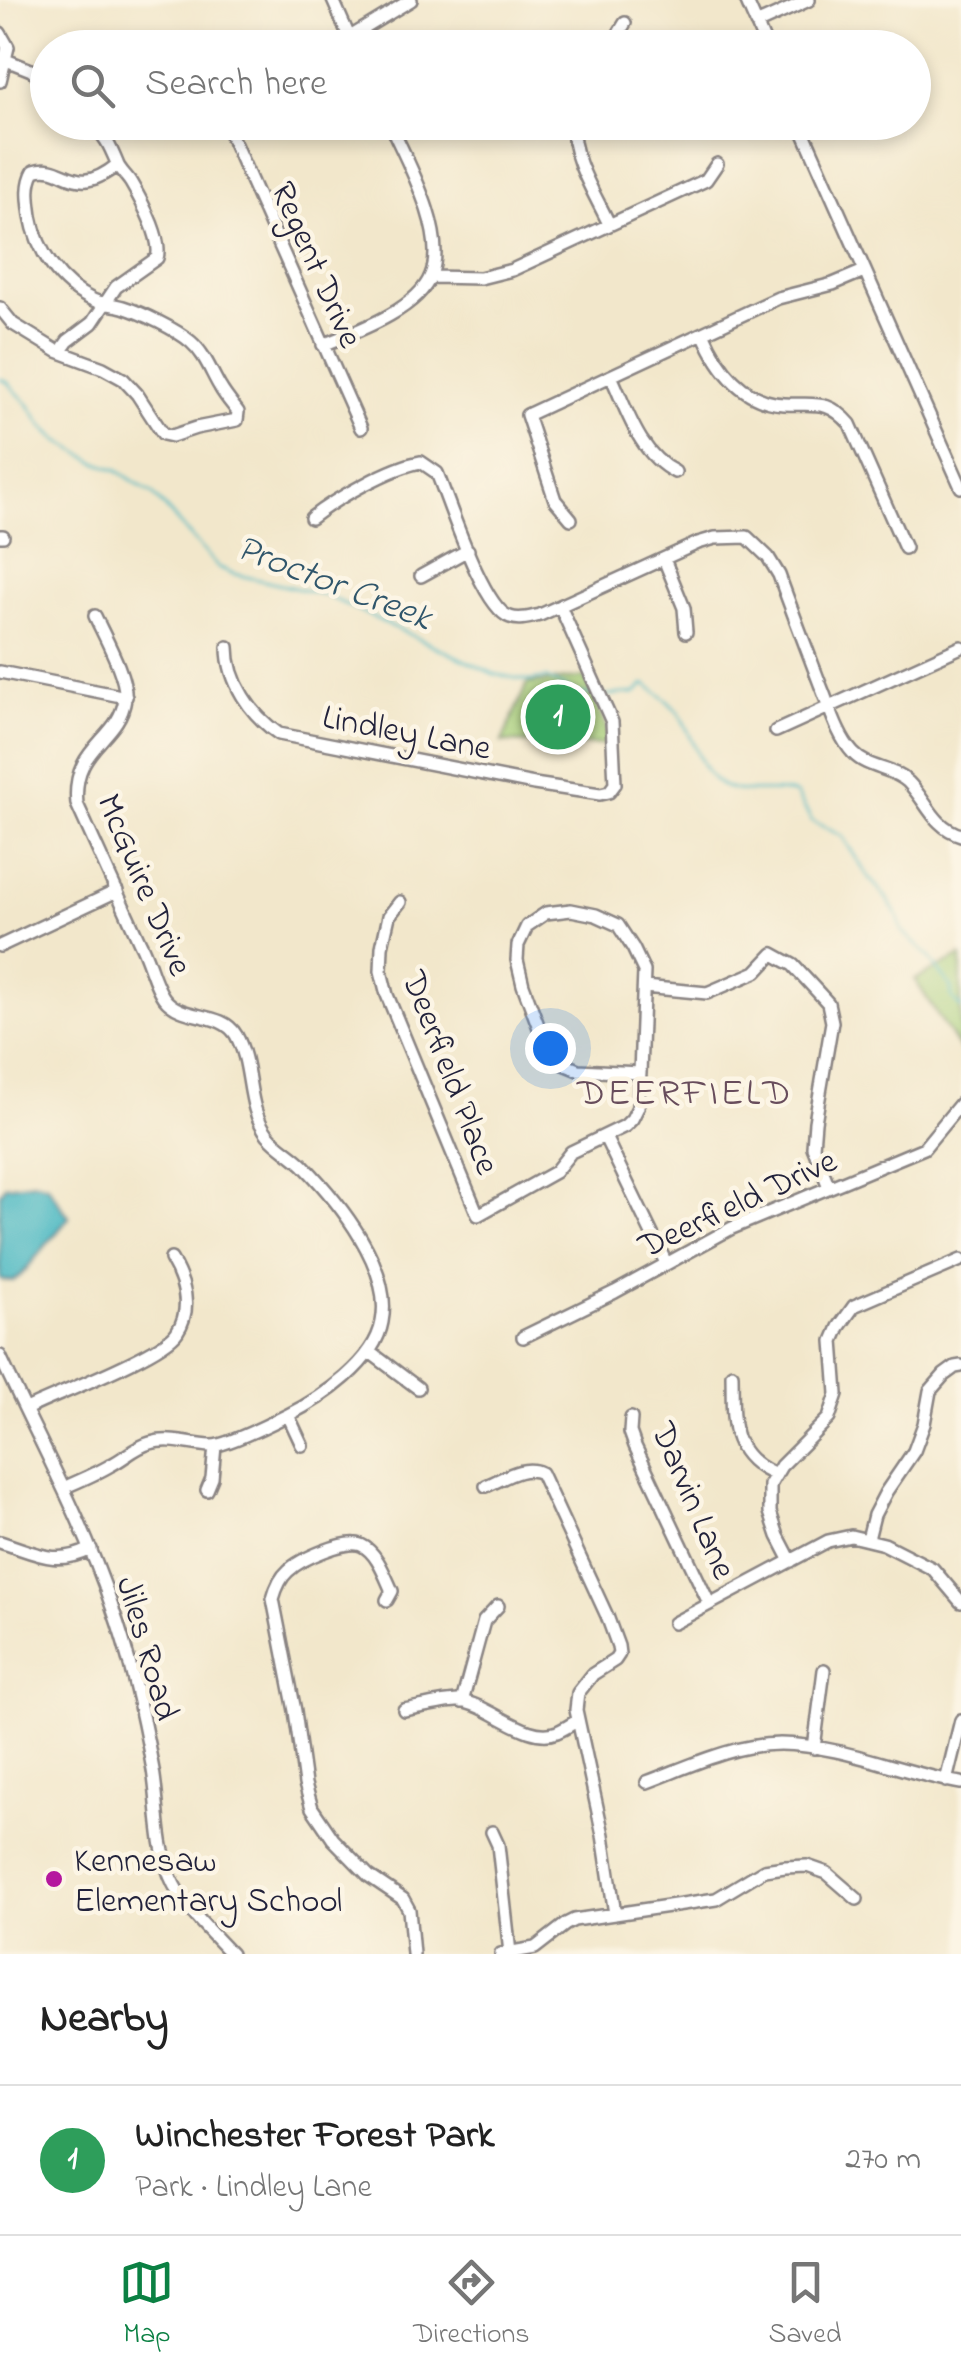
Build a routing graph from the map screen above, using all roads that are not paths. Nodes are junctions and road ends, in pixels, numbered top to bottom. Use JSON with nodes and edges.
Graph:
{"nodes":[{"id":1,"x":333,"y":0,"type":"edge"},
{"id":2,"x":411,"y":0,"type":"edge"},
{"id":3,"x":746,"y":0,"type":"edge"},
{"id":4,"x":809,"y":0,"type":"edge"},
{"id":5,"x":625,"y":24,"type":"dead end"},
{"id":6,"x":756,"y":24,"type":"junction"},
{"id":7,"x":347,"y":30,"type":"edge"},
{"id":8,"x":369,"y":30,"type":"edge"},
{"id":9,"x":621,"y":30,"type":"edge"},
{"id":10,"x":759,"y":30,"type":"edge"},
{"id":11,"x":0,"y":33,"type":"edge"},
{"id":12,"x":6,"y":60,"type":"junction"},
{"id":13,"x":30,"y":70,"type":"edge"},
{"id":14,"x":0,"y":81,"type":"edge"},
{"id":15,"x":106,"y":140,"type":"edge"},
{"id":16,"x":233,"y":140,"type":"edge"},
{"id":17,"x":397,"y":140,"type":"edge"},
{"id":18,"x":573,"y":140,"type":"edge"},
{"id":19,"x":808,"y":140,"type":"edge"},
{"id":20,"x":718,"y":164,"type":"dead end"},
{"id":21,"x":117,"y":165,"type":"junction"},
{"id":22,"x":609,"y":224,"type":"junction"},
{"id":23,"x":864,"y":270,"type":"junction"},
{"id":24,"x":431,"y":277,"type":"junction"},
{"id":25,"x":106,"y":304,"type":"junction"},
{"id":26,"x":0,"y":308,"type":"edge"},
{"id":27,"x":703,"y":334,"type":"junction"},
{"id":28,"x":323,"y":345,"type":"junction"},
{"id":29,"x":60,"y":352,"type":"junction"},
{"id":30,"x":611,"y":376,"type":"junction"},
{"id":31,"x":361,"y":428,"type":"dead end"},
{"id":32,"x":675,"y":472,"type":"dead end"},
{"id":33,"x":961,"y":487,"type":"edge"},
{"id":34,"x":311,"y":518,"type":"dead end"},
{"id":35,"x":571,"y":519,"type":"dead end"},
{"id":36,"x":905,"y":548,"type":"dead end"},
{"id":37,"x":468,"y":550,"type":"junction"},
{"id":38,"x":664,"y":559,"type":"junction"},
{"id":39,"x":421,"y":576,"type":"dead end"},
{"id":40,"x":560,"y":606,"type":"junction"},
{"id":41,"x":95,"y":616,"type":"dead end"},
{"id":42,"x":686,"y":632,"type":"dead end"},
{"id":43,"x":228,"y":647,"type":"dead end"},
{"id":44,"x":961,"y":648,"type":"edge"},
{"id":45,"x":0,"y":672,"type":"edge"},
{"id":46,"x":126,"y":696,"type":"junction"},
{"id":47,"x":829,"y":706,"type":"junction"},
{"id":48,"x":776,"y":731,"type":"dead end"},
{"id":49,"x":961,"y":835,"type":"edge"},
{"id":50,"x":117,"y":891,"type":"junction"},
{"id":51,"x":400,"y":902,"type":"dead end"},
{"id":52,"x":0,"y":946,"type":"edge"},
{"id":53,"x":644,"y":987,"type":"junction"},
{"id":54,"x":640,"y":1073,"type":"junction"},
{"id":55,"x":961,"y":1102,"type":"edge"},
{"id":56,"x":605,"y":1137,"type":"junction"},
{"id":57,"x":828,"y":1187,"type":"junction"},
{"id":58,"x":171,"y":1258,"type":"dead end"},
{"id":59,"x":961,"y":1260,"type":"edge"},
{"id":60,"x":666,"y":1263,"type":"junction"},
{"id":61,"x":523,"y":1336,"type":"dead end"},
{"id":62,"x":370,"y":1352,"type":"junction"},
{"id":63,"x":0,"y":1356,"type":"edge"},
{"id":64,"x":961,"y":1366,"type":"edge"},
{"id":65,"x":732,"y":1374,"type":"dead end"},
{"id":66,"x":418,"y":1388,"type":"dead end"},
{"id":67,"x":26,"y":1408,"type":"junction"},
{"id":68,"x":288,"y":1415,"type":"junction"},
{"id":69,"x":631,"y":1418,"type":"dead end"},
{"id":70,"x":302,"y":1445,"type":"dead end"},
{"id":71,"x":214,"y":1446,"type":"junction"},
{"id":72,"x":776,"y":1475,"type":"junction"},
{"id":73,"x":486,"y":1486,"type":"dead end"},
{"id":74,"x":64,"y":1488,"type":"junction"},
{"id":75,"x":207,"y":1490,"type":"dead end"},
{"id":76,"x":868,"y":1539,"type":"junction"},
{"id":77,"x":0,"y":1542,"type":"edge"},
{"id":78,"x":91,"y":1549,"type":"junction"},
{"id":79,"x":791,"y":1560,"type":"junction"},
{"id":80,"x":960,"y":1597,"type":"edge"},
{"id":81,"x":388,"y":1600,"type":"dead end"},
{"id":82,"x":710,"y":1604,"type":"junction"},
{"id":83,"x":498,"y":1606,"type":"dead end"},
{"id":84,"x":674,"y":1623,"type":"dead end"},
{"id":85,"x":824,"y":1670,"type":"dead end"},
{"id":86,"x":462,"y":1702,"type":"junction"},
{"id":87,"x":404,"y":1710,"type":"dead end"},
{"id":88,"x":578,"y":1720,"type":"junction"},
{"id":89,"x":961,"y":1720,"type":"edge"},
{"id":90,"x":814,"y":1748,"type":"junction"},
{"id":91,"x":946,"y":1780,"type":"junction"},
{"id":92,"x":647,"y":1782,"type":"dead end"},
{"id":93,"x":961,"y":1783,"type":"edge"},
{"id":94,"x":492,"y":1832,"type":"dead end"},
{"id":95,"x":857,"y":1899,"type":"dead end"},
{"id":96,"x":615,"y":1914,"type":"junction"},
{"id":97,"x":510,"y":1953,"type":"edge"},
{"id":98,"x":230,"y":1954,"type":"edge"},
{"id":99,"x":413,"y":1954,"type":"edge"},
{"id":100,"x":501,"y":1954,"type":"edge"}],
"edges":[{"from":1,"to":7,"type":"street"},
{"from":2,"to":8,"type":"street"},
{"from":3,"to":6,"type":"street"},
{"from":4,"to":6,"type":"street"},
{"from":5,"to":9,"type":"street"},
{"from":6,"to":10,"type":"street"},
{"from":11,"to":12,"type":"street"},
{"from":12,"to":13,"type":"street"},
{"from":12,"to":14,"type":"street"},
{"from":15,"to":21,"type":"street"},
{"from":16,"to":28,"type":"street","name":"Regent Drive"},
{"from":17,"to":24,"type":"street"},
{"from":18,"to":22,"type":"street"},
{"from":19,"to":23,"type":"street"},
{"from":20,"to":22,"type":"street"},
{"from":21,"to":25,"type":"street"},
{"from":21,"to":25,"type":"street"},
{"from":22,"to":24,"type":"street"},
{"from":23,"to":27,"type":"street"},
{"from":23,"to":33,"type":"street"},
{"from":24,"to":28,"type":"street"},
{"from":25,"to":29,"type":"street"},
{"from":25,"to":29,"type":"street"},
{"from":26,"to":29,"type":"street"},
{"from":27,"to":30,"type":"street"},
{"from":27,"to":36,"type":"street"},
{"from":28,"to":31,"type":"street","name":"Regent Drive"},
{"from":30,"to":32,"type":"street"},
{"from":30,"to":35,"type":"street"},
{"from":34,"to":37,"type":"street"},
{"from":37,"to":39,"type":"street"},
{"from":37,"to":40,"type":"street"},
{"from":38,"to":40,"type":"street"},
{"from":38,"to":42,"type":"street"},
{"from":38,"to":47,"type":"street"},
{"from":40,"to":43,"type":"street","name":"Lindley Lane"},
{"from":41,"to":46,"type":"street"},
{"from":44,"to":47,"type":"street"},
{"from":45,"to":46,"type":"street"},
{"from":46,"to":50,"type":"street","name":"McGuire Drive"},
{"from":47,"to":48,"type":"street"},
{"from":47,"to":49,"type":"street"},
{"from":50,"to":52,"type":"street"},
{"from":50,"to":62,"type":"street","name":"McGuire Drive"},
{"from":51,"to":56,"type":"street","name":"Deerfield Place"},
{"from":53,"to":54,"type":"street","name":"Deerfield Place"},
{"from":53,"to":54,"type":"street","name":"Deerfield Place"},
{"from":53,"to":57,"type":"street"},
{"from":54,"to":56,"type":"street","name":"Deerfield Place"},
{"from":55,"to":57,"type":"street","name":"Deerfield Drive"},
{"from":56,"to":60,"type":"street"},
{"from":57,"to":60,"type":"street","name":"Deerfield Drive"},
{"from":58,"to":67,"type":"street"},
{"from":59,"to":72,"type":"street"},
{"from":60,"to":61,"type":"street","name":"Deerfield Drive"},
{"from":62,"to":66,"type":"street"},
{"from":62,"to":68,"type":"street","name":"McGuire Drive"},
{"from":63,"to":67,"type":"street","name":"Jiles Road"},
{"from":64,"to":76,"type":"street"},
{"from":65,"to":72,"type":"street"},
{"from":67,"to":74,"type":"street","name":"Jiles Road"},
{"from":68,"to":70,"type":"street"},
{"from":68,"to":71,"type":"street","name":"McGuire Drive"},
{"from":69,"to":82,"type":"street","name":"Darvin Lane"},
{"from":71,"to":74,"type":"street","name":"McGuire Drive"},
{"from":71,"to":75,"type":"street"},
{"from":72,"to":79,"type":"street"},
{"from":73,"to":88,"type":"street"},
{"from":74,"to":78,"type":"street","name":"Jiles Road"},
{"from":76,"to":79,"type":"street"},
{"from":76,"to":80,"type":"street"},
{"from":77,"to":78,"type":"street"},
{"from":78,"to":98,"type":"street","name":"Jiles Road"},
{"from":79,"to":82,"type":"street"},
{"from":81,"to":99,"type":"street"},
{"from":82,"to":84,"type":"street"},
{"from":83,"to":86,"type":"street"},
{"from":85,"to":90,"type":"street"},
{"from":86,"to":87,"type":"street"},
{"from":86,"to":88,"type":"street"},
{"from":88,"to":96,"type":"street"},
{"from":89,"to":91,"type":"street"},
{"from":90,"to":91,"type":"street"},
{"from":90,"to":92,"type":"street"},
{"from":91,"to":93,"type":"street"},
{"from":94,"to":97,"type":"street"},
{"from":95,"to":96,"type":"street"},
{"from":96,"to":97,"type":"street"},
{"from":97,"to":100,"type":"street"}]}
